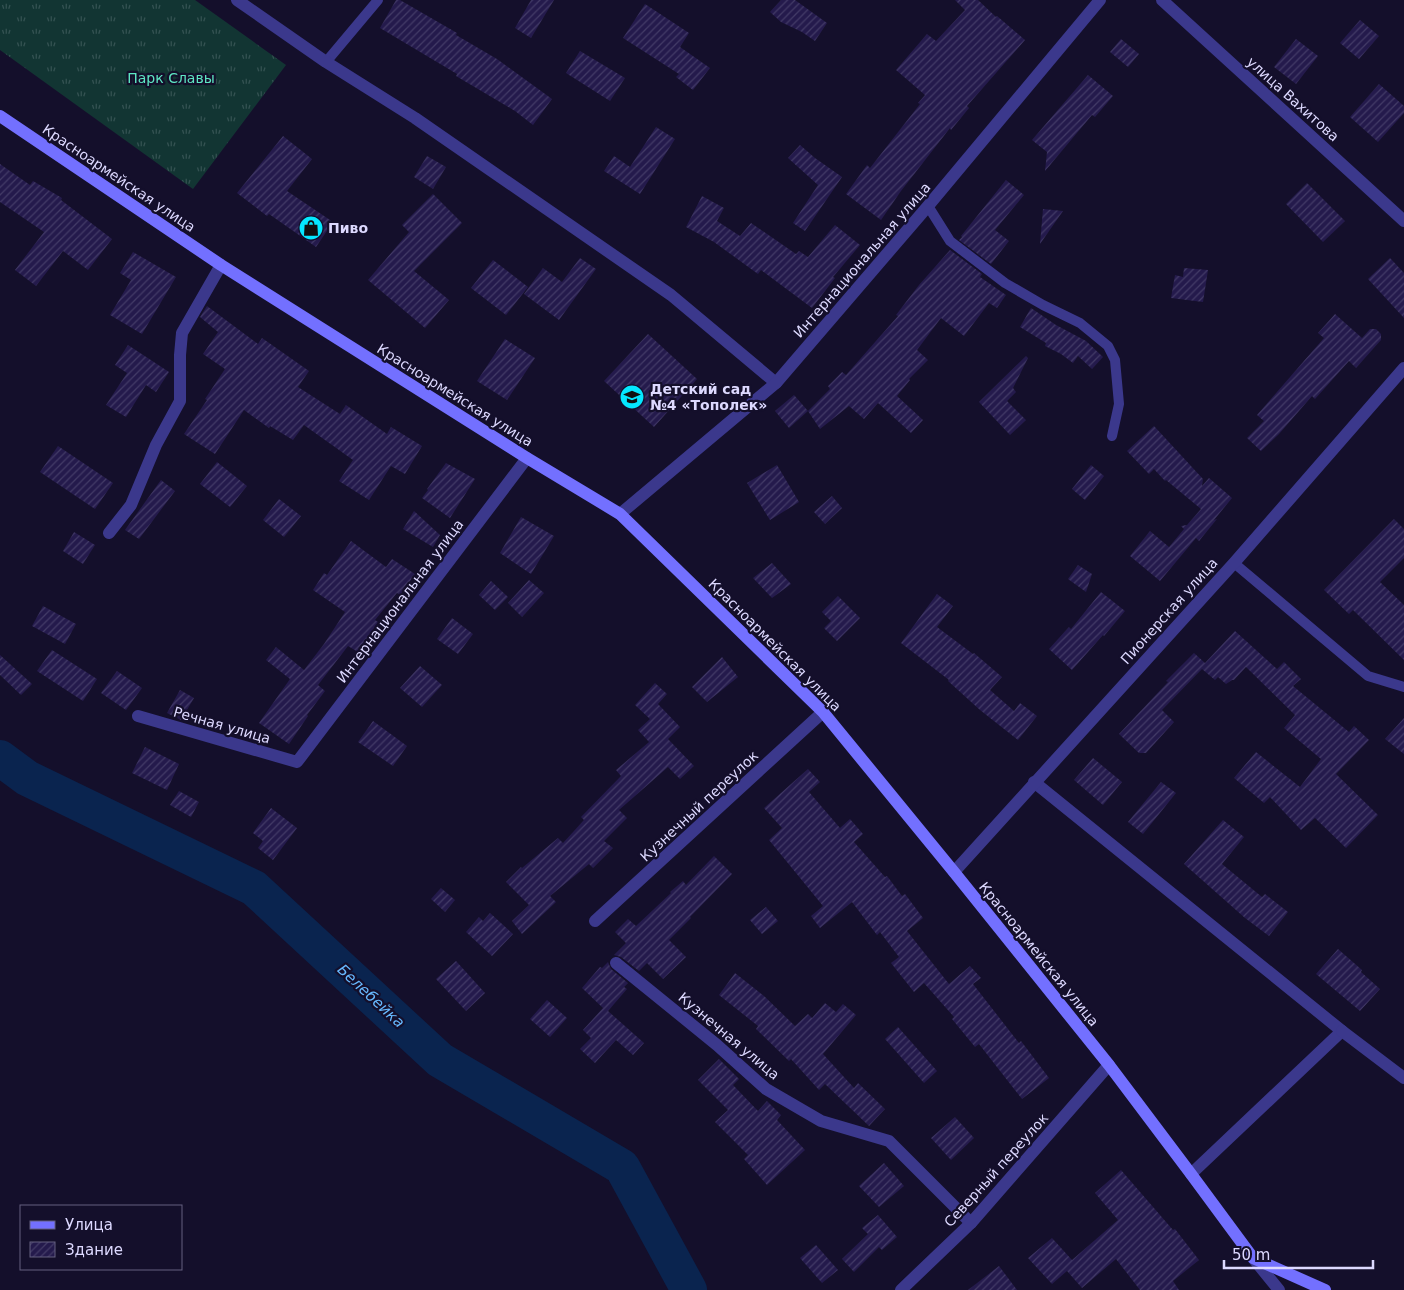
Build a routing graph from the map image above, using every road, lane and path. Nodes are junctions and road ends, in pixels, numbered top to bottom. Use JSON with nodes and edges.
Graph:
{"nodes":[{"id":1,"x":237,"y":0,"type":"edge"},
{"id":2,"x":378,"y":0,"type":"edge"},
{"id":3,"x":1100,"y":0,"type":"edge"},
{"id":4,"x":1162,"y":0,"type":"edge"},
{"id":5,"x":326,"y":62,"type":"junction"},
{"id":6,"x":0,"y":116,"type":"edge"},
{"id":7,"x":928,"y":206,"type":"junction"},
{"id":8,"x":1404,"y":221,"type":"edge"},
{"id":9,"x":222,"y":265,"type":"junction"},
{"id":10,"x":1404,"y":368,"type":"edge"},
{"id":11,"x":776,"y":383,"type":"junction"},
{"id":12,"x":1112,"y":436,"type":"dead end"},
{"id":13,"x":527,"y":458,"type":"junction"},
{"id":14,"x":620,"y":514,"type":"junction"},
{"id":15,"x":109,"y":533,"type":"dead end"},
{"id":16,"x":1234,"y":562,"type":"junction"},
{"id":17,"x":1404,"y":687,"type":"edge"},
{"id":18,"x":823,"y":712,"type":"junction"},
{"id":19,"x":138,"y":716,"type":"dead end"},
{"id":20,"x":297,"y":762,"type":"joint"},
{"id":21,"x":1034,"y":782,"type":"junction"},
{"id":22,"x":954,"y":872,"type":"junction"},
{"id":23,"x":595,"y":921,"type":"dead end"},
{"id":24,"x":616,"y":963,"type":"dead end"},
{"id":25,"x":1342,"y":1031,"type":"junction"},
{"id":26,"x":1109,"y":1065,"type":"junction"},
{"id":27,"x":1404,"y":1078,"type":"edge"},
{"id":28,"x":1191,"y":1174,"type":"junction"},
{"id":29,"x":971,"y":1223,"type":"junction"},
{"id":30,"x":1253,"y":1258,"type":"junction"},
{"id":31,"x":902,"y":1290,"type":"edge"},
{"id":32,"x":1279,"y":1290,"type":"edge"},
{"id":33,"x":1325,"y":1290,"type":"edge"}],
"edges":[{"from":1,"to":5,"type":"street"},
{"from":2,"to":5,"type":"lane"},
{"from":3,"to":7,"type":"street","name":"Интернациональная улица"},
{"from":4,"to":8,"type":"street","name":"улица Вахитова"},
{"from":5,"to":11,"type":"street"},
{"from":6,"to":9,"type":"main road","name":"Красноармейская улица"},
{"from":7,"to":11,"type":"street","name":"Интернациональная улица"},
{"from":7,"to":12,"type":"lane"},
{"from":9,"to":13,"type":"main road","name":"Красноармейская улица"},
{"from":9,"to":15,"type":"street"},
{"from":10,"to":16,"type":"street","name":"Пионерская улица"},
{"from":11,"to":14,"type":"street","name":"Интернациональная улица"},
{"from":13,"to":14,"type":"main road","name":"Красноармейская улица"},
{"from":13,"to":20,"type":"street","name":"Интернациональная улица"},
{"from":14,"to":18,"type":"main road","name":"Красноармейская улица"},
{"from":16,"to":17,"type":"lane"},
{"from":16,"to":21,"type":"street","name":"Пионерская улица"},
{"from":18,"to":22,"type":"main road","name":"Красноармейская улица"},
{"from":18,"to":23,"type":"street","name":"Кузнечный переулок"},
{"from":19,"to":20,"type":"street","name":"Речная улица"},
{"from":21,"to":22,"type":"street","name":"Пионерская улица"},
{"from":21,"to":25,"type":"street"},
{"from":22,"to":26,"type":"main road","name":"Красноармейская улица"},
{"from":24,"to":29,"type":"street","name":"Кузнечная улица"},
{"from":25,"to":27,"type":"street"},
{"from":25,"to":28,"type":"street"},
{"from":26,"to":28,"type":"main road","name":"Красноармейская улица"},
{"from":26,"to":29,"type":"street","name":"Северный переулок"},
{"from":28,"to":30,"type":"main road","name":"Красноармейская улица"},
{"from":29,"to":31,"type":"street","name":"Северный переулок"},
{"from":30,"to":32,"type":"street","name":"Красноармейская улица"},
{"from":30,"to":33,"type":"main road","name":"Красноармейская улица"}]}
